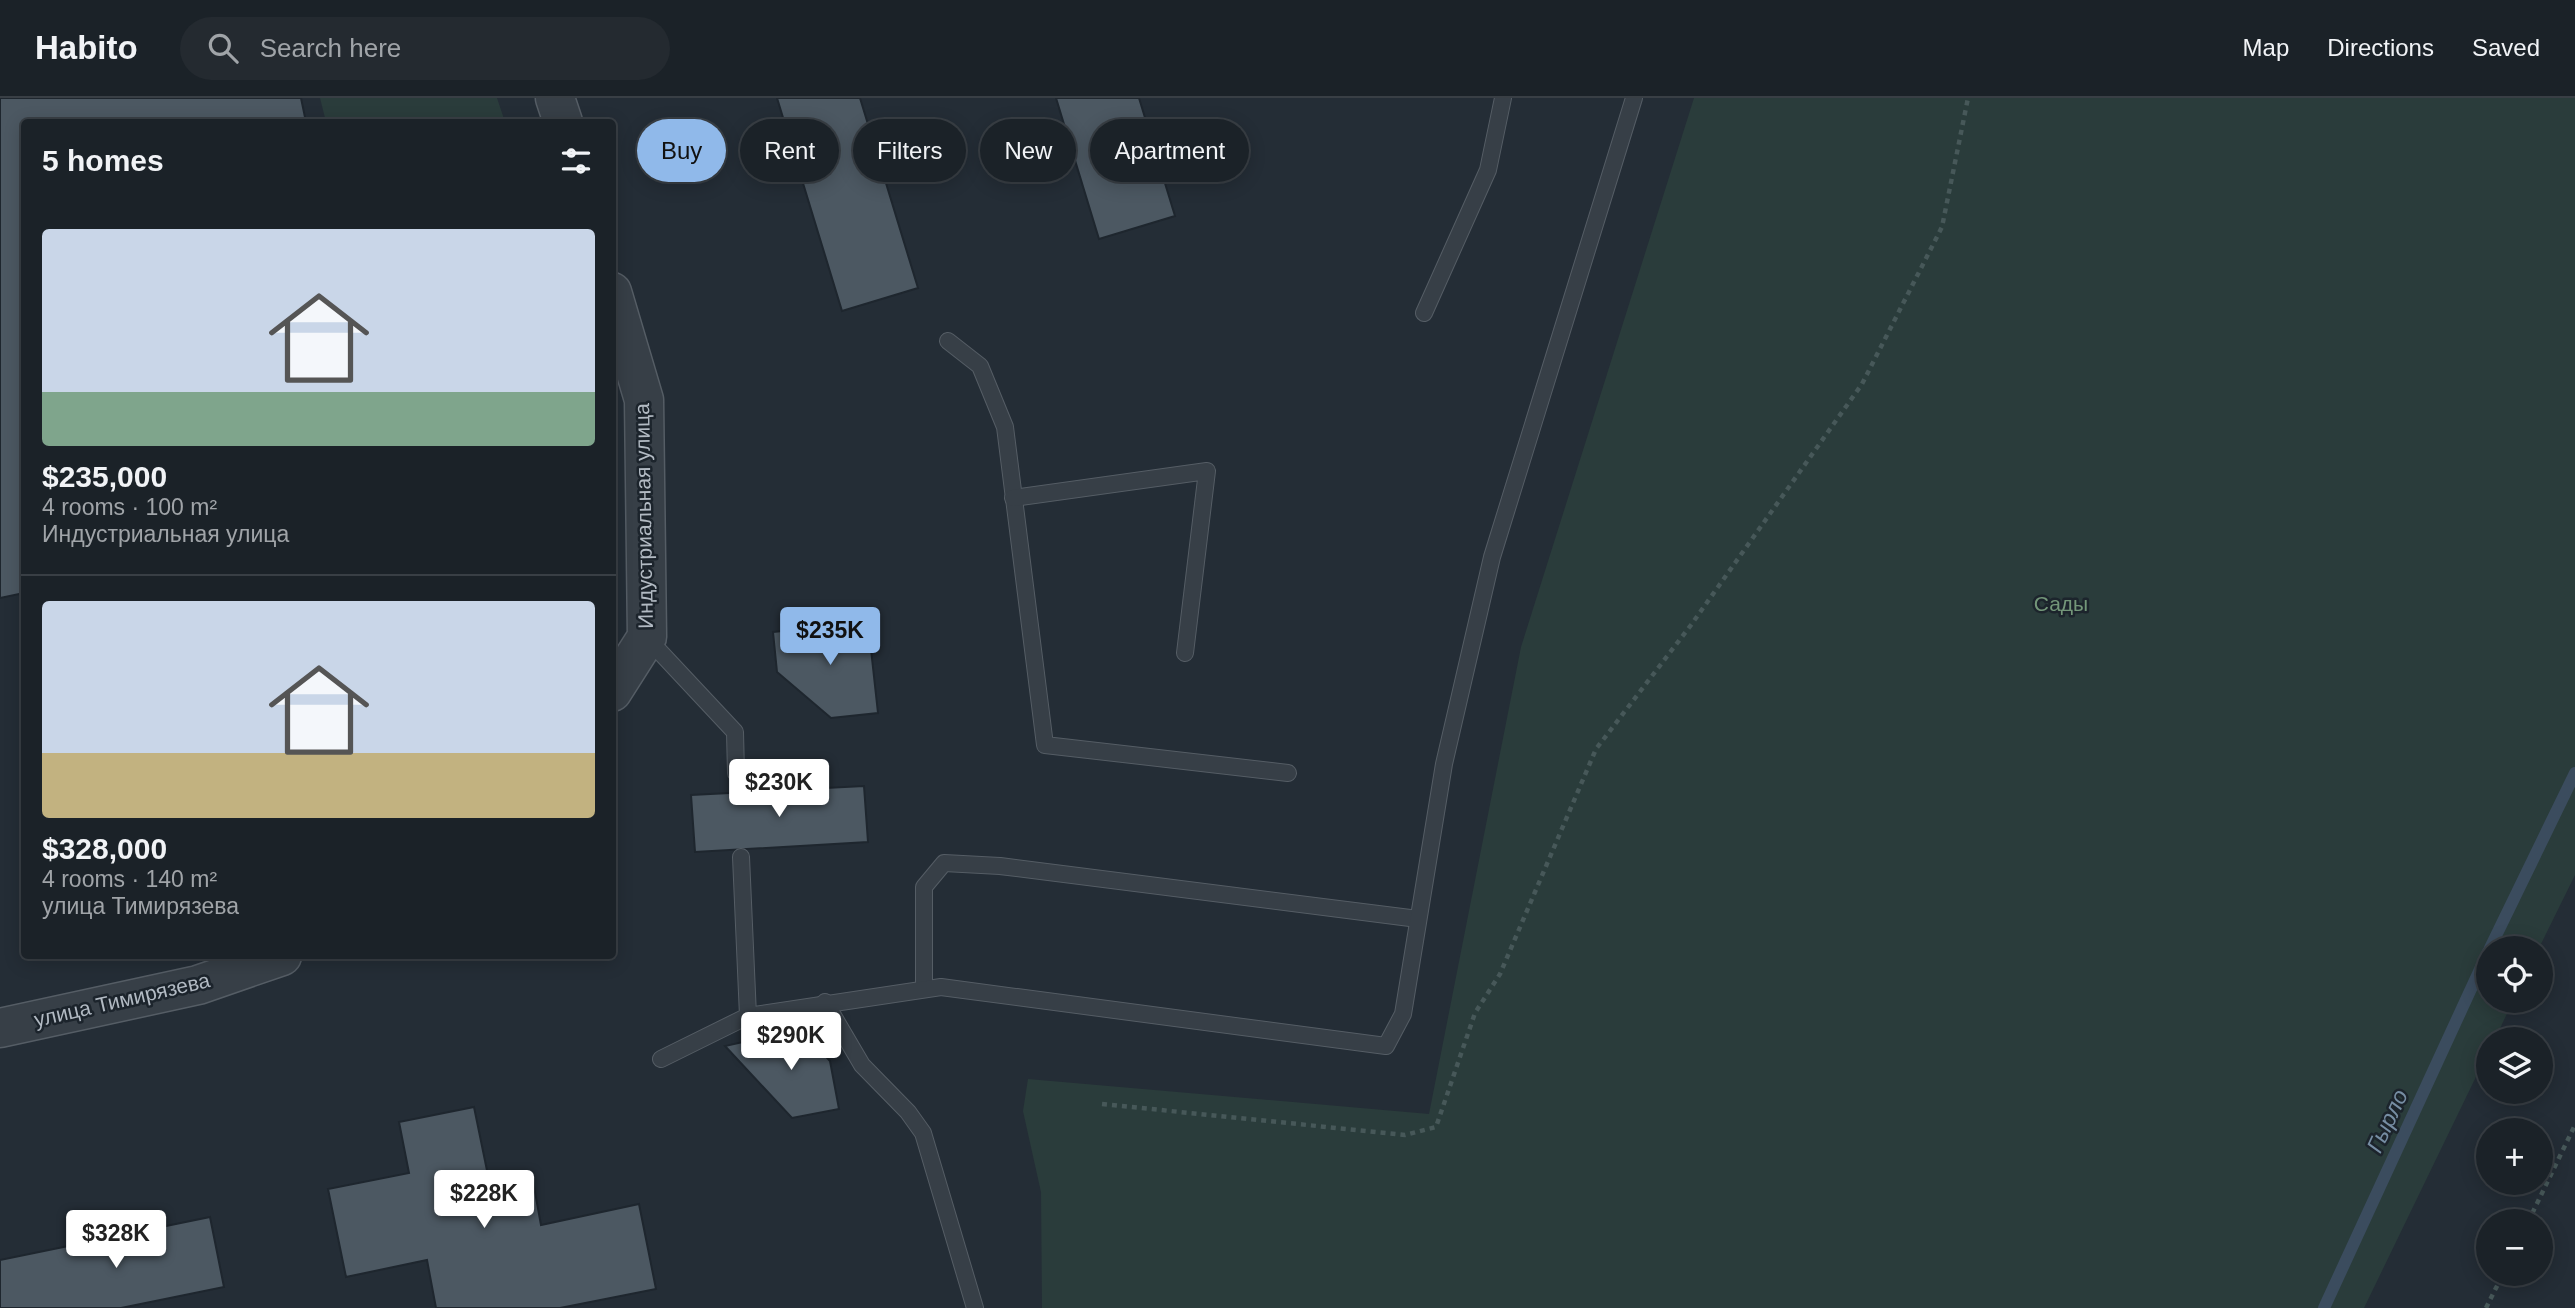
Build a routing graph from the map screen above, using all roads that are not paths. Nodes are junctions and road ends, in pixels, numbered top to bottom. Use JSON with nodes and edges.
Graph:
{"nodes":[{"id":1,"x":555,"y":98,"type":"edge"},
{"id":2,"x":1503,"y":98,"type":"edge"},
{"id":3,"x":1634,"y":98,"type":"edge"},
{"id":4,"x":562,"y":119,"type":"edge"},
{"id":5,"x":616,"y":306,"type":"edge"},
{"id":6,"x":1424,"y":313,"type":"dead end"},
{"id":7,"x":948,"y":341,"type":"dead end"},
{"id":8,"x":1013,"y":498,"type":"junction"},
{"id":9,"x":647,"y":637,"type":"junction"},
{"id":10,"x":1185,"y":653,"type":"dead end"},
{"id":11,"x":616,"y":686,"type":"edge"},
{"id":12,"x":736,"y":773,"type":"dead end"},
{"id":13,"x":1288,"y":773,"type":"dead end"},
{"id":14,"x":741,"y":857,"type":"dead end"},
{"id":15,"x":1418,"y":919,"type":"junction"},
{"id":16,"x":273,"y":959,"type":"edge"},
{"id":17,"x":924,"y":989,"type":"junction"},
{"id":18,"x":825,"y":1002,"type":"junction"},
{"id":19,"x":748,"y":1016,"type":"junction"},
{"id":20,"x":0,"y":1028,"type":"edge"},
{"id":21,"x":661,"y":1059,"type":"dead end"},
{"id":22,"x":975,"y":1308,"type":"edge"}],
"edges":[{"from":1,"to":4,"type":"street"},
{"from":2,"to":6,"type":"lane"},
{"from":3,"to":15,"type":"lane"},
{"from":5,"to":9,"type":"street","name":"Индустриальная улица"},
{"from":7,"to":8,"type":"lane"},
{"from":8,"to":10,"type":"lane"},
{"from":8,"to":13,"type":"lane"},
{"from":9,"to":11,"type":"street","name":"Индустриальная улица"},
{"from":9,"to":12,"type":"lane"},
{"from":14,"to":19,"type":"lane"},
{"from":15,"to":17,"type":"lane"},
{"from":15,"to":17,"type":"lane"},
{"from":16,"to":20,"type":"street","name":"улица Тимирязева"},
{"from":17,"to":18,"type":"lane"},
{"from":18,"to":19,"type":"lane"},
{"from":18,"to":22,"type":"lane"},
{"from":19,"to":21,"type":"lane"}]}
